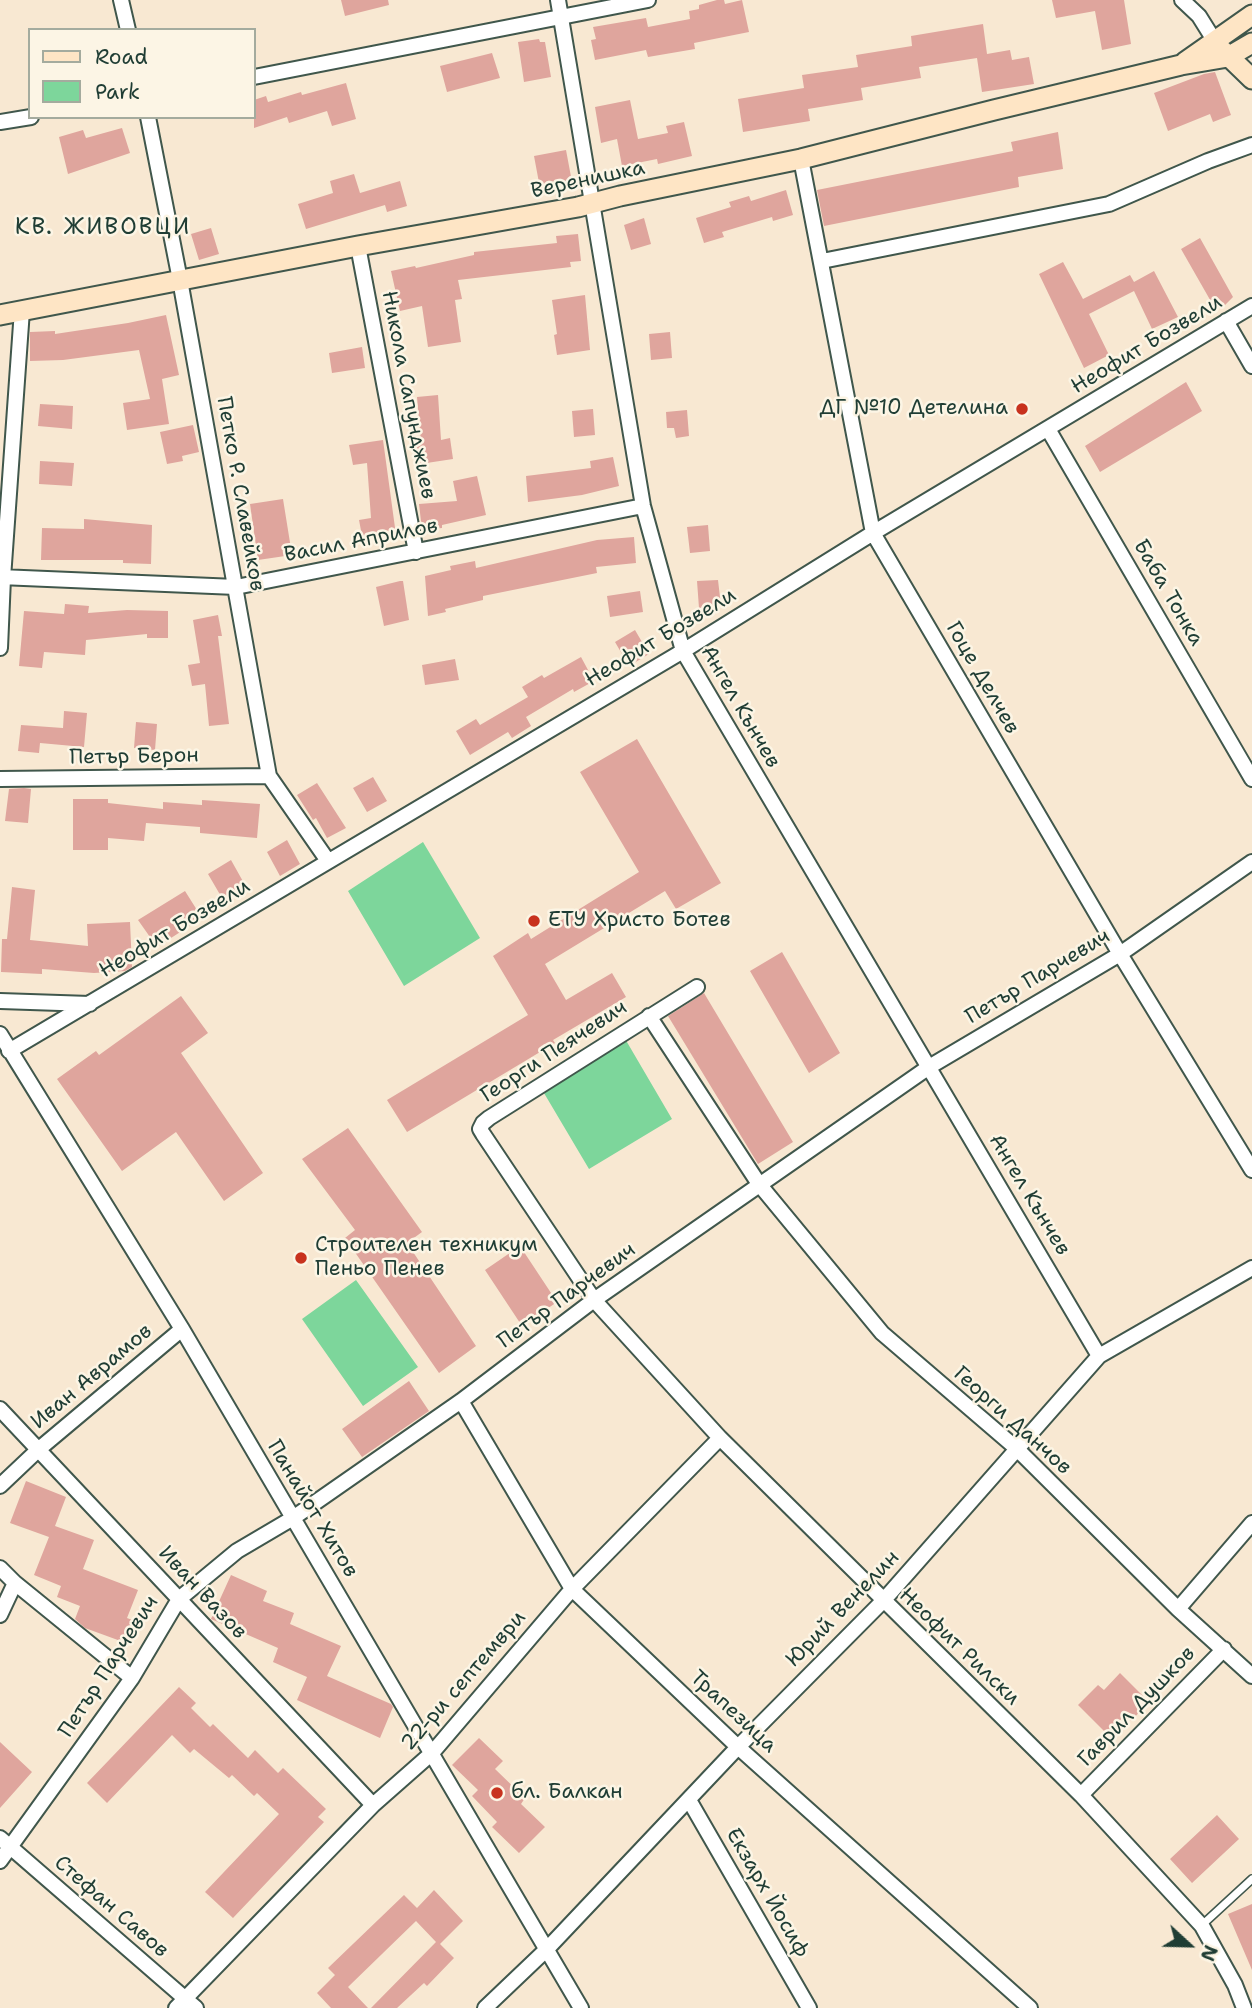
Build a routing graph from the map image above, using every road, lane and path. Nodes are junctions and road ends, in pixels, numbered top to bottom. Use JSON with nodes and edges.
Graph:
{"nodes":[{"id":1,"x":121,"y":0,"type":"edge"},
{"id":2,"x":558,"y":0,"type":"edge"},
{"id":3,"x":648,"y":0,"type":"edge"},
{"id":4,"x":1182,"y":0,"type":"edge"},
{"id":5,"x":1252,"y":15,"type":"edge"},
{"id":6,"x":561,"y":17,"type":"junction"},
{"id":7,"x":128,"y":28,"type":"edge"},
{"id":8,"x":1220,"y":36,"type":"junction"},
{"id":9,"x":1250,"y":47,"type":"edge"},
{"id":10,"x":1228,"y":57,"type":"junction"},
{"id":11,"x":1181,"y":65,"type":"junction"},
{"id":12,"x":256,"y":77,"type":"edge"},
{"id":13,"x":1252,"y":79,"type":"edge"},
{"id":14,"x":28,"y":117,"type":"edge"},
{"id":15,"x":148,"y":119,"type":"edge"},
{"id":16,"x":0,"y":122,"type":"edge"},
{"id":17,"x":1252,"y":145,"type":"edge"},
{"id":18,"x":801,"y":159,"type":"junction"},
{"id":19,"x":593,"y":202,"type":"junction"},
{"id":20,"x":358,"y":246,"type":"junction"},
{"id":21,"x":822,"y":261,"type":"junction"},
{"id":22,"x":180,"y":280,"type":"junction"},
{"id":23,"x":1252,"y":306,"type":"edge"},
{"id":24,"x":22,"y":310,"type":"junction"},
{"id":25,"x":0,"y":315,"type":"edge"},
{"id":26,"x":1226,"y":321,"type":"junction"},
{"id":27,"x":1252,"y":366,"type":"edge"},
{"id":28,"x":1048,"y":429,"type":"junction"},
{"id":29,"x":643,"y":506,"type":"junction"},
{"id":30,"x":873,"y":533,"type":"junction"},
{"id":31,"x":416,"y":552,"type":"junction"},
{"id":32,"x":1,"y":578,"type":"edge"},
{"id":33,"x":236,"y":587,"type":"junction"},
{"id":34,"x":0,"y":648,"type":"edge"},
{"id":35,"x":683,"y":651,"type":"junction"},
{"id":36,"x":269,"y":776,"type":"junction"},
{"id":37,"x":0,"y":779,"type":"edge"},
{"id":38,"x":1252,"y":779,"type":"edge"},
{"id":39,"x":328,"y":861,"type":"junction"},
{"id":40,"x":1252,"y":862,"type":"edge"},
{"id":41,"x":1120,"y":954,"type":"junction"},
{"id":42,"x":697,"y":987,"type":"dead end"},
{"id":43,"x":0,"y":1001,"type":"edge"},
{"id":44,"x":90,"y":1004,"type":"junction"},
{"id":45,"x":649,"y":1016,"type":"junction"},
{"id":46,"x":0,"y":1034,"type":"edge"},
{"id":47,"x":9,"y":1051,"type":"junction"},
{"id":48,"x":929,"y":1067,"type":"junction"},
{"id":49,"x":1252,"y":1170,"type":"edge"},
{"id":50,"x":759,"y":1184,"type":"junction"},
{"id":51,"x":1252,"y":1268,"type":"edge"},
{"id":52,"x":594,"y":1300,"type":"junction"},
{"id":53,"x":182,"y":1329,"type":"junction"},
{"id":54,"x":1099,"y":1356,"type":"junction"},
{"id":55,"x":461,"y":1401,"type":"junction"},
{"id":56,"x":0,"y":1409,"type":"edge"},
{"id":57,"x":720,"y":1438,"type":"junction"},
{"id":58,"x":1016,"y":1448,"type":"junction"},
{"id":59,"x":39,"y":1449,"type":"junction"},
{"id":60,"x":0,"y":1486,"type":"edge"},
{"id":61,"x":293,"y":1518,"type":"junction"},
{"id":62,"x":1252,"y":1523,"type":"edge"},
{"id":63,"x":0,"y":1568,"type":"edge"},
{"id":64,"x":15,"y":1583,"type":"junction"},
{"id":65,"x":572,"y":1589,"type":"junction"},
{"id":66,"x":178,"y":1599,"type":"junction"},
{"id":67,"x":883,"y":1601,"type":"junction"},
{"id":68,"x":1178,"y":1609,"type":"junction"},
{"id":69,"x":0,"y":1615,"type":"edge"},
{"id":70,"x":1224,"y":1649,"type":"junction"},
{"id":71,"x":1252,"y":1676,"type":"edge"},
{"id":72,"x":132,"y":1678,"type":"junction"},
{"id":73,"x":738,"y":1747,"type":"junction"},
{"id":74,"x":432,"y":1754,"type":"junction"},
{"id":75,"x":1081,"y":1795,"type":"junction"},
{"id":76,"x":689,"y":1800,"type":"junction"},
{"id":77,"x":373,"y":1805,"type":"junction"},
{"id":78,"x":6,"y":1842,"type":"edge"},
{"id":79,"x":0,"y":1861,"type":"edge"},
{"id":80,"x":1252,"y":1879,"type":"edge"},
{"id":81,"x":1202,"y":1926,"type":"junction"},
{"id":82,"x":547,"y":1949,"type":"junction"},
{"id":83,"x":185,"y":2005,"type":"edge"},
{"id":84,"x":485,"y":2008,"type":"edge"},
{"id":85,"x":581,"y":2008,"type":"edge"},
{"id":86,"x":809,"y":2008,"type":"edge"},
{"id":87,"x":1030,"y":2008,"type":"edge"},
{"id":88,"x":1244,"y":2008,"type":"edge"}],
"edges":[{"from":1,"to":7,"type":"street"},
{"from":2,"to":6,"type":"street","name":"Ангел Кънчев"},
{"from":3,"to":6,"type":"street"},
{"from":4,"to":8,"type":"street"},
{"from":5,"to":8,"type":"main road","name":"Веренишка"},
{"from":6,"to":12,"type":"street"},
{"from":6,"to":19,"type":"street","name":"Ангел Кънчев"},
{"from":8,"to":9,"type":"main road"},
{"from":8,"to":10,"type":"main road"},
{"from":8,"to":11,"type":"main road","name":"Веренишка"},
{"from":9,"to":10,"type":"main road","name":"Веренишка"},
{"from":10,"to":11,"type":"main road","name":"Веренишка"},
{"from":10,"to":13,"type":"main road"},
{"from":11,"to":18,"type":"main road","name":"Веренишка"},
{"from":14,"to":16,"type":"street"},
{"from":15,"to":22,"type":"street","name":"Петко Р. Славейков"},
{"from":17,"to":21,"type":"street"},
{"from":18,"to":19,"type":"main road","name":"Веренишка"},
{"from":18,"to":21,"type":"street","name":"Гоце Делчев"},
{"from":19,"to":20,"type":"main road","name":"Веренишка"},
{"from":19,"to":29,"type":"street","name":"Ангел Кънчев"},
{"from":20,"to":22,"type":"main road","name":"Веренишка"},
{"from":20,"to":31,"type":"street","name":"Никола Сапунджиев"},
{"from":21,"to":30,"type":"street","name":"Гоце Делчев"},
{"from":22,"to":24,"type":"main road","name":"Веренишка"},
{"from":22,"to":33,"type":"street","name":"Петко Р. Славейков"},
{"from":23,"to":26,"type":"street","name":"Неофит Бозвели"},
{"from":24,"to":25,"type":"main road","name":"Веренишка"},
{"from":24,"to":32,"type":"street"},
{"from":26,"to":27,"type":"street"},
{"from":26,"to":28,"type":"street","name":"Неофит Бозвели"},
{"from":28,"to":30,"type":"street","name":"Неофит Бозвели"},
{"from":28,"to":38,"type":"street","name":"Баба Тонка"},
{"from":29,"to":31,"type":"street","name":"Васил Априлов"},
{"from":29,"to":35,"type":"street","name":"Ангел Кънчев"},
{"from":30,"to":35,"type":"street","name":"Неофит Бозвели"},
{"from":30,"to":41,"type":"street","name":"Гоце Делчев"},
{"from":31,"to":33,"type":"street","name":"Васил Априлов"},
{"from":32,"to":33,"type":"street","name":"Васил Априлов"},
{"from":32,"to":34,"type":"street"},
{"from":33,"to":36,"type":"street","name":"Петко Р. Славейков"},
{"from":35,"to":39,"type":"street","name":"Неофит Бозвели"},
{"from":35,"to":48,"type":"street","name":"Ангел Кънчев"},
{"from":36,"to":37,"type":"street","name":"Петър Берон"},
{"from":36,"to":39,"type":"street","name":"Петко Р. Славейков"},
{"from":39,"to":44,"type":"street","name":"Неофит Бозвели"},
{"from":40,"to":41,"type":"street","name":"Петър Парчевич"},
{"from":41,"to":48,"type":"street","name":"Петър Парчевич"},
{"from":41,"to":49,"type":"street","name":"Гоце Делчев"},
{"from":42,"to":45,"type":"street","name":"Георги Пеячевич"},
{"from":43,"to":44,"type":"street","name":"Неофит Бозвели"},
{"from":44,"to":47,"type":"street","name":"Неофит Бозвели"},
{"from":45,"to":50,"type":"street","name":"Георги Пеячевич"},
{"from":45,"to":52,"type":"street","name":"Георги Пеячевич"},
{"from":46,"to":47,"type":"street","name":"Панайот Хитов"},
{"from":47,"to":53,"type":"street","name":"Панайот Хитов"},
{"from":48,"to":50,"type":"street","name":"Петър Парчевич"},
{"from":48,"to":54,"type":"street","name":"Ангел Кънчев"},
{"from":50,"to":52,"type":"street","name":"Петър Парчевич"},
{"from":50,"to":58,"type":"street","name":"Георги Данчов"},
{"from":51,"to":54,"type":"street","name":"Юрий Венелин"},
{"from":52,"to":55,"type":"street","name":"Петър Парчевич"},
{"from":52,"to":57,"type":"street","name":"Неофит Рилски"},
{"from":53,"to":59,"type":"street","name":"Иван Аврамов"},
{"from":53,"to":61,"type":"street","name":"Панайот Хитов"},
{"from":54,"to":58,"type":"street","name":"Юрий Венелин"},
{"from":55,"to":61,"type":"street","name":"Петър Парчевич"},
{"from":55,"to":65,"type":"street","name":"Трапезица"},
{"from":56,"to":59,"type":"street","name":"Иван Вазов"},
{"from":57,"to":65,"type":"street","name":"22-ри септември"},
{"from":57,"to":67,"type":"street","name":"Неофит Рилски"},
{"from":58,"to":67,"type":"street","name":"Юрий Венелин"},
{"from":58,"to":68,"type":"street","name":"Георги Данчов"},
{"from":59,"to":60,"type":"street","name":"Иван Аврамов"},
{"from":59,"to":66,"type":"street","name":"Иван Вазов"},
{"from":61,"to":66,"type":"street","name":"Петър Парчевич"},
{"from":61,"to":74,"type":"street","name":"Панайот Хитов"},
{"from":62,"to":68,"type":"street"},
{"from":63,"to":64,"type":"street"},
{"from":64,"to":69,"type":"street"},
{"from":64,"to":72,"type":"street"},
{"from":65,"to":73,"type":"street","name":"Трапезица"},
{"from":65,"to":74,"type":"street","name":"22-ри септември"},
{"from":66,"to":72,"type":"street","name":"Петър Парчевич"},
{"from":66,"to":77,"type":"street","name":"Иван Вазов"},
{"from":67,"to":73,"type":"street","name":"Юрий Венелин"},
{"from":67,"to":75,"type":"street","name":"Неофит Рилски"},
{"from":68,"to":70,"type":"street","name":"Георги Данчов"},
{"from":70,"to":71,"type":"street","name":"Георги Данчов"},
{"from":70,"to":75,"type":"street","name":"Гаврил Душков"},
{"from":72,"to":78,"type":"street","name":"Петър Парчевич"},
{"from":73,"to":76,"type":"street","name":"Юрий Венелин"},
{"from":73,"to":87,"type":"street","name":"Трапезица"},
{"from":74,"to":77,"type":"street","name":"22-ри септември"},
{"from":74,"to":82,"type":"street","name":"Панайот Хитов"},
{"from":75,"to":81,"type":"street","name":"Неофит Рилски"},
{"from":76,"to":82,"type":"street","name":"Юрий Венелин"},
{"from":76,"to":86,"type":"street","name":"Екзарх Йосиф"},
{"from":77,"to":83,"type":"street","name":"22-ри септември"},
{"from":78,"to":79,"type":"street","name":"Петър Парчевич"},
{"from":78,"to":83,"type":"street","name":"Стефан Савов"},
{"from":80,"to":81,"type":"lane"},
{"from":81,"to":88,"type":"street","name":"Неофит Рилски"},
{"from":82,"to":84,"type":"street","name":"Юрий Венелин"},
{"from":82,"to":85,"type":"street","name":"Панайот Хитов"}]}
